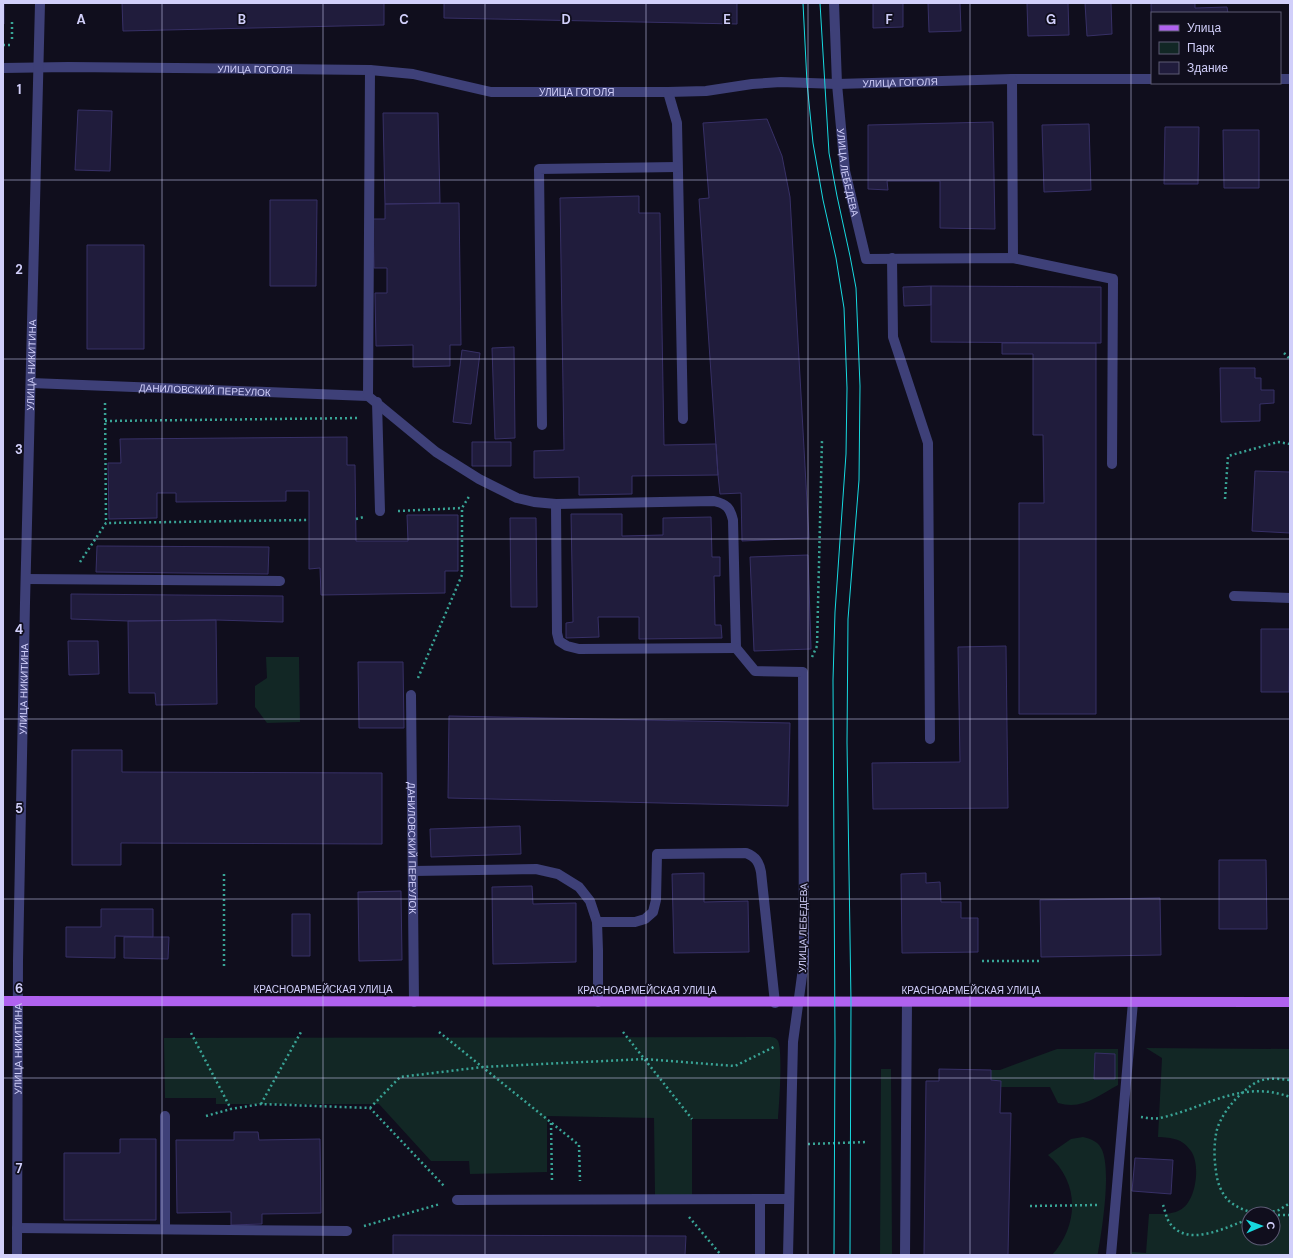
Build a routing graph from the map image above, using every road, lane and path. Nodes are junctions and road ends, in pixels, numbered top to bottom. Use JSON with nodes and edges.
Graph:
{"nodes":[{"id":1,"x":40,"y":3,"type":"edge"},
{"id":2,"x":834,"y":3,"type":"edge"},
{"id":3,"x":12,"y":20,"type":"dead end"},
{"id":4,"x":12,"y":39,"type":"dead end"},
{"id":5,"x":3,"y":45,"type":"edge"},
{"id":6,"x":12,"y":45,"type":"dead end"},
{"id":7,"x":3,"y":68,"type":"edge"},
{"id":8,"x":39,"y":68,"type":"junction"},
{"id":9,"x":370,"y":70,"type":"junction"},
{"id":10,"x":1012,"y":79,"type":"junction"},
{"id":11,"x":1151,"y":79,"type":"edge"},
{"id":12,"x":837,"y":84,"type":"junction"},
{"id":13,"x":668,"y":92,"type":"junction"},
{"id":14,"x":677,"y":167,"type":"junction"},
{"id":15,"x":892,"y":258,"type":"junction"},
{"id":16,"x":1013,"y":258,"type":"junction"},
{"id":17,"x":1284,"y":353,"type":"dead end"},
{"id":18,"x":1290,"y":359,"type":"edge"},
{"id":19,"x":31,"y":383,"type":"junction"},
{"id":20,"x":105,"y":386,"type":"junction"},
{"id":21,"x":368,"y":396,"type":"junction"},
{"id":22,"x":377,"y":402,"type":"junction"},
{"id":23,"x":378,"y":417,"type":"junction"},
{"id":24,"x":683,"y":419,"type":"dead end"},
{"id":25,"x":105,"y":421,"type":"junction"},
{"id":26,"x":542,"y":425,"type":"dead end"},
{"id":27,"x":822,"y":440,"type":"dead end"},
{"id":28,"x":1290,"y":444,"type":"edge"},
{"id":29,"x":1112,"y":464,"type":"dead end"},
{"id":30,"x":479,"y":479,"type":"junction"},
{"id":31,"x":1226,"y":499,"type":"dead end"},
{"id":32,"x":556,"y":504,"type":"junction"},
{"id":33,"x":462,"y":508,"type":"junction"},
{"id":34,"x":380,"y":512,"type":"joint"},
{"id":35,"x":309,"y":520,"type":"dead end"},
{"id":36,"x":106,"y":523,"type":"junction"},
{"id":37,"x":26,"y":579,"type":"junction"},
{"id":38,"x":69,"y":579,"type":"junction"},
{"id":39,"x":280,"y":581,"type":"dead end"},
{"id":40,"x":1234,"y":596,"type":"dead end"},
{"id":41,"x":1290,"y":598,"type":"edge"},
{"id":42,"x":736,"y":648,"type":"junction"},
{"id":43,"x":803,"y":672,"type":"junction"},
{"id":44,"x":411,"y":695,"type":"joint"},
{"id":45,"x":930,"y":740,"type":"dead end"},
{"id":46,"x":413,"y":871,"type":"junction"},
{"id":47,"x":224,"y":874,"type":"dead end"},
{"id":48,"x":597,"y":922,"type":"junction"},
{"id":49,"x":982,"y":961,"type":"dead end"},
{"id":50,"x":1040,"y":961,"type":"dead end"},
{"id":51,"x":224,"y":969,"type":"dead end"},
{"id":52,"x":3,"y":1001,"type":"edge"},
{"id":53,"x":17,"y":1001,"type":"junction"},
{"id":54,"x":414,"y":1002,"type":"junction"},
{"id":55,"x":598,"y":1002,"type":"junction"},
{"id":56,"x":907,"y":1002,"type":"junction"},
{"id":57,"x":1133,"y":1002,"type":"junction"},
{"id":58,"x":1290,"y":1002,"type":"edge"},
{"id":59,"x":775,"y":1003,"type":"junction"},
{"id":60,"x":798,"y":1003,"type":"junction"},
{"id":61,"x":301,"y":1032,"type":"dead end"},
{"id":62,"x":439,"y":1032,"type":"dead end"},
{"id":63,"x":623,"y":1032,"type":"dead end"},
{"id":64,"x":191,"y":1033,"type":"dead end"},
{"id":65,"x":776,"y":1046,"type":"dead end"},
{"id":66,"x":644,"y":1058,"type":"junction"},
{"id":67,"x":483,"y":1067,"type":"junction"},
{"id":68,"x":1290,"y":1080,"type":"edge"},
{"id":69,"x":1242,"y":1093,"type":"junction"},
{"id":70,"x":1290,"y":1097,"type":"edge"},
{"id":71,"x":261,"y":1104,"type":"junction"},
{"id":72,"x":370,"y":1108,"type":"junction"},
{"id":73,"x":231,"y":1109,"type":"junction"},
{"id":74,"x":165,"y":1116,"type":"dead end"},
{"id":75,"x":206,"y":1116,"type":"dead end"},
{"id":76,"x":1124,"y":1117,"type":"junction"},
{"id":77,"x":692,"y":1119,"type":"dead end"},
{"id":78,"x":551,"y":1122,"type":"junction"},
{"id":79,"x":868,"y":1142,"type":"dead end"},
{"id":80,"x":817,"y":1143,"type":"dead end"},
{"id":81,"x":580,"y":1199,"type":"junction"},
{"id":82,"x":674,"y":1199,"type":"junction"},
{"id":83,"x":760,"y":1199,"type":"junction"},
{"id":84,"x":788,"y":1199,"type":"junction"},
{"id":85,"x":457,"y":1200,"type":"junction"},
{"id":86,"x":553,"y":1200,"type":"junction"},
{"id":87,"x":1290,"y":1203,"type":"edge"},
{"id":88,"x":1163,"y":1205,"type":"dead end"},
{"id":89,"x":1030,"y":1206,"type":"dead end"},
{"id":90,"x":1105,"y":1206,"type":"dead end"},
{"id":91,"x":1241,"y":1209,"type":"edge"},
{"id":92,"x":1281,"y":1209,"type":"edge"},
{"id":93,"x":1241,"y":1221,"type":"edge"},
{"id":94,"x":17,"y":1228,"type":"junction"},
{"id":95,"x":165,"y":1229,"type":"junction"},
{"id":96,"x":347,"y":1231,"type":"joint"},
{"id":97,"x":17,"y":1255,"type":"edge"},
{"id":98,"x":721,"y":1255,"type":"edge"},
{"id":99,"x":760,"y":1255,"type":"edge"},
{"id":100,"x":788,"y":1255,"type":"edge"},
{"id":101,"x":905,"y":1255,"type":"edge"},
{"id":102,"x":1111,"y":1255,"type":"edge"}],
"edges":[{"from":1,"to":8,"type":"street","name":"УЛИЦА НИКИТИНА"},
{"from":2,"to":12,"type":"street","name":"УЛИЦА ЛЕБЕДЕВА"},
{"from":3,"to":4,"type":"path"},
{"from":5,"to":6,"type":"path"},
{"from":7,"to":8,"type":"street","name":"УЛИЦА ГОГОЛЯ"},
{"from":8,"to":9,"type":"street","name":"УЛИЦА ГОГОЛЯ"},
{"from":8,"to":19,"type":"street","name":"УЛИЦА НИКИТИНА"},
{"from":9,"to":13,"type":"street","name":"УЛИЦА ГОГОЛЯ"},
{"from":9,"to":21,"type":"street"},
{"from":10,"to":11,"type":"street","name":"УЛИЦА ГОГОЛЯ"},
{"from":10,"to":12,"type":"street","name":"УЛИЦА ГОГОЛЯ"},
{"from":10,"to":16,"type":"street"},
{"from":12,"to":13,"type":"street","name":"УЛИЦА ГОГОЛЯ"},
{"from":12,"to":15,"type":"street","name":"УЛИЦА ЛЕБЕДЕВА"},
{"from":13,"to":14,"type":"street"},
{"from":14,"to":24,"type":"street"},
{"from":14,"to":26,"type":"street"},
{"from":15,"to":16,"type":"street"},
{"from":15,"to":45,"type":"street"},
{"from":16,"to":29,"type":"street"},
{"from":17,"to":18,"type":"path"},
{"from":19,"to":20,"type":"street","name":"ДАНИЛОВСКИЙ ПЕРЕУЛОК"},
{"from":19,"to":37,"type":"street","name":"УЛИЦА НИКИТИНА"},
{"from":20,"to":21,"type":"street","name":"ДАНИЛОВСКИЙ ПЕРЕУЛОК"},
{"from":20,"to":25,"type":"path"},
{"from":21,"to":22,"type":"street"},
{"from":22,"to":23,"type":"street"},
{"from":22,"to":30,"type":"street"},
{"from":23,"to":25,"type":"path"},
{"from":23,"to":34,"type":"street"},
{"from":25,"to":36,"type":"path"},
{"from":27,"to":43,"type":"path"},
{"from":28,"to":31,"type":"path"},
{"from":30,"to":32,"type":"street"},
{"from":30,"to":33,"type":"path"},
{"from":32,"to":42,"type":"street"},
{"from":32,"to":42,"type":"street"},
{"from":33,"to":34,"type":"path"},
{"from":33,"to":44,"type":"path"},
{"from":35,"to":36,"type":"path"},
{"from":36,"to":38,"type":"path"},
{"from":37,"to":38,"type":"street"},
{"from":37,"to":53,"type":"street","name":"УЛИЦА НИКИТИНА"},
{"from":38,"to":39,"type":"street"},
{"from":40,"to":41,"type":"street"},
{"from":42,"to":43,"type":"street"},
{"from":43,"to":60,"type":"street","name":"УЛИЦА ЛЕБЕДЕВА"},
{"from":44,"to":46,"type":"street","name":"ДАНИЛОВСКИЙ ПЕРЕУЛОК"},
{"from":46,"to":48,"type":"street"},
{"from":46,"to":54,"type":"street","name":"ДАНИЛОВСКИЙ ПЕРЕУЛОК"},
{"from":47,"to":51,"type":"path"},
{"from":48,"to":55,"type":"street"},
{"from":48,"to":59,"type":"street"},
{"from":49,"to":50,"type":"path"},
{"from":52,"to":53,"type":"main road","name":"КРАСНОАРМЕЙСКАЯ УЛИЦА"},
{"from":53,"to":54,"type":"main road","name":"КРАСНОАРМЕЙСКАЯ УЛИЦА"},
{"from":53,"to":94,"type":"street","name":"УЛИЦА НИКИТИНА"},
{"from":54,"to":55,"type":"main road","name":"КРАСНОАРМЕЙСКАЯ УЛИЦА"},
{"from":55,"to":59,"type":"main road","name":"КРАСНОАРМЕЙСКАЯ УЛИЦА"},
{"from":56,"to":57,"type":"main road","name":"КРАСНОАРМЕЙСКАЯ УЛИЦА"},
{"from":56,"to":60,"type":"main road","name":"КРАСНОАРМЕЙСКАЯ УЛИЦА"},
{"from":56,"to":101,"type":"street"},
{"from":57,"to":58,"type":"main road","name":"КРАСНОАРМЕЙСКАЯ УЛИЦА"},
{"from":57,"to":76,"type":"street"},
{"from":59,"to":60,"type":"main road","name":"КРАСНОАРМЕЙСКАЯ УЛИЦА"},
{"from":60,"to":84,"type":"street","name":"УЛИЦА ЛЕБЕДЕВА"},
{"from":61,"to":71,"type":"path"},
{"from":62,"to":67,"type":"path"},
{"from":63,"to":66,"type":"path"},
{"from":64,"to":73,"type":"path"},
{"from":65,"to":66,"type":"path"},
{"from":66,"to":67,"type":"path"},
{"from":66,"to":77,"type":"path"},
{"from":67,"to":72,"type":"path"},
{"from":67,"to":78,"type":"path"},
{"from":68,"to":69,"type":"path"},
{"from":69,"to":70,"type":"path"},
{"from":69,"to":76,"type":"path"},
{"from":69,"to":91,"type":"path"},
{"from":71,"to":72,"type":"path"},
{"from":71,"to":73,"type":"path"},
{"from":72,"to":85,"type":"path"},
{"from":73,"to":75,"type":"path"},
{"from":74,"to":95,"type":"street"},
{"from":76,"to":102,"type":"street"},
{"from":78,"to":81,"type":"path"},
{"from":78,"to":86,"type":"path"},
{"from":79,"to":80,"type":"path"},
{"from":81,"to":82,"type":"street"},
{"from":81,"to":86,"type":"street"},
{"from":82,"to":83,"type":"street"},
{"from":82,"to":98,"type":"path"},
{"from":83,"to":84,"type":"street"},
{"from":83,"to":99,"type":"street"},
{"from":84,"to":100,"type":"street","name":"УЛИЦА ЛЕБЕДЕВА"},
{"from":85,"to":86,"type":"street"},
{"from":85,"to":96,"type":"path"},
{"from":87,"to":92,"type":"path"},
{"from":88,"to":93,"type":"path"},
{"from":89,"to":90,"type":"path"},
{"from":94,"to":95,"type":"street"},
{"from":94,"to":97,"type":"street","name":"УЛИЦА НИКИТИНА"},
{"from":95,"to":96,"type":"street"}]}
